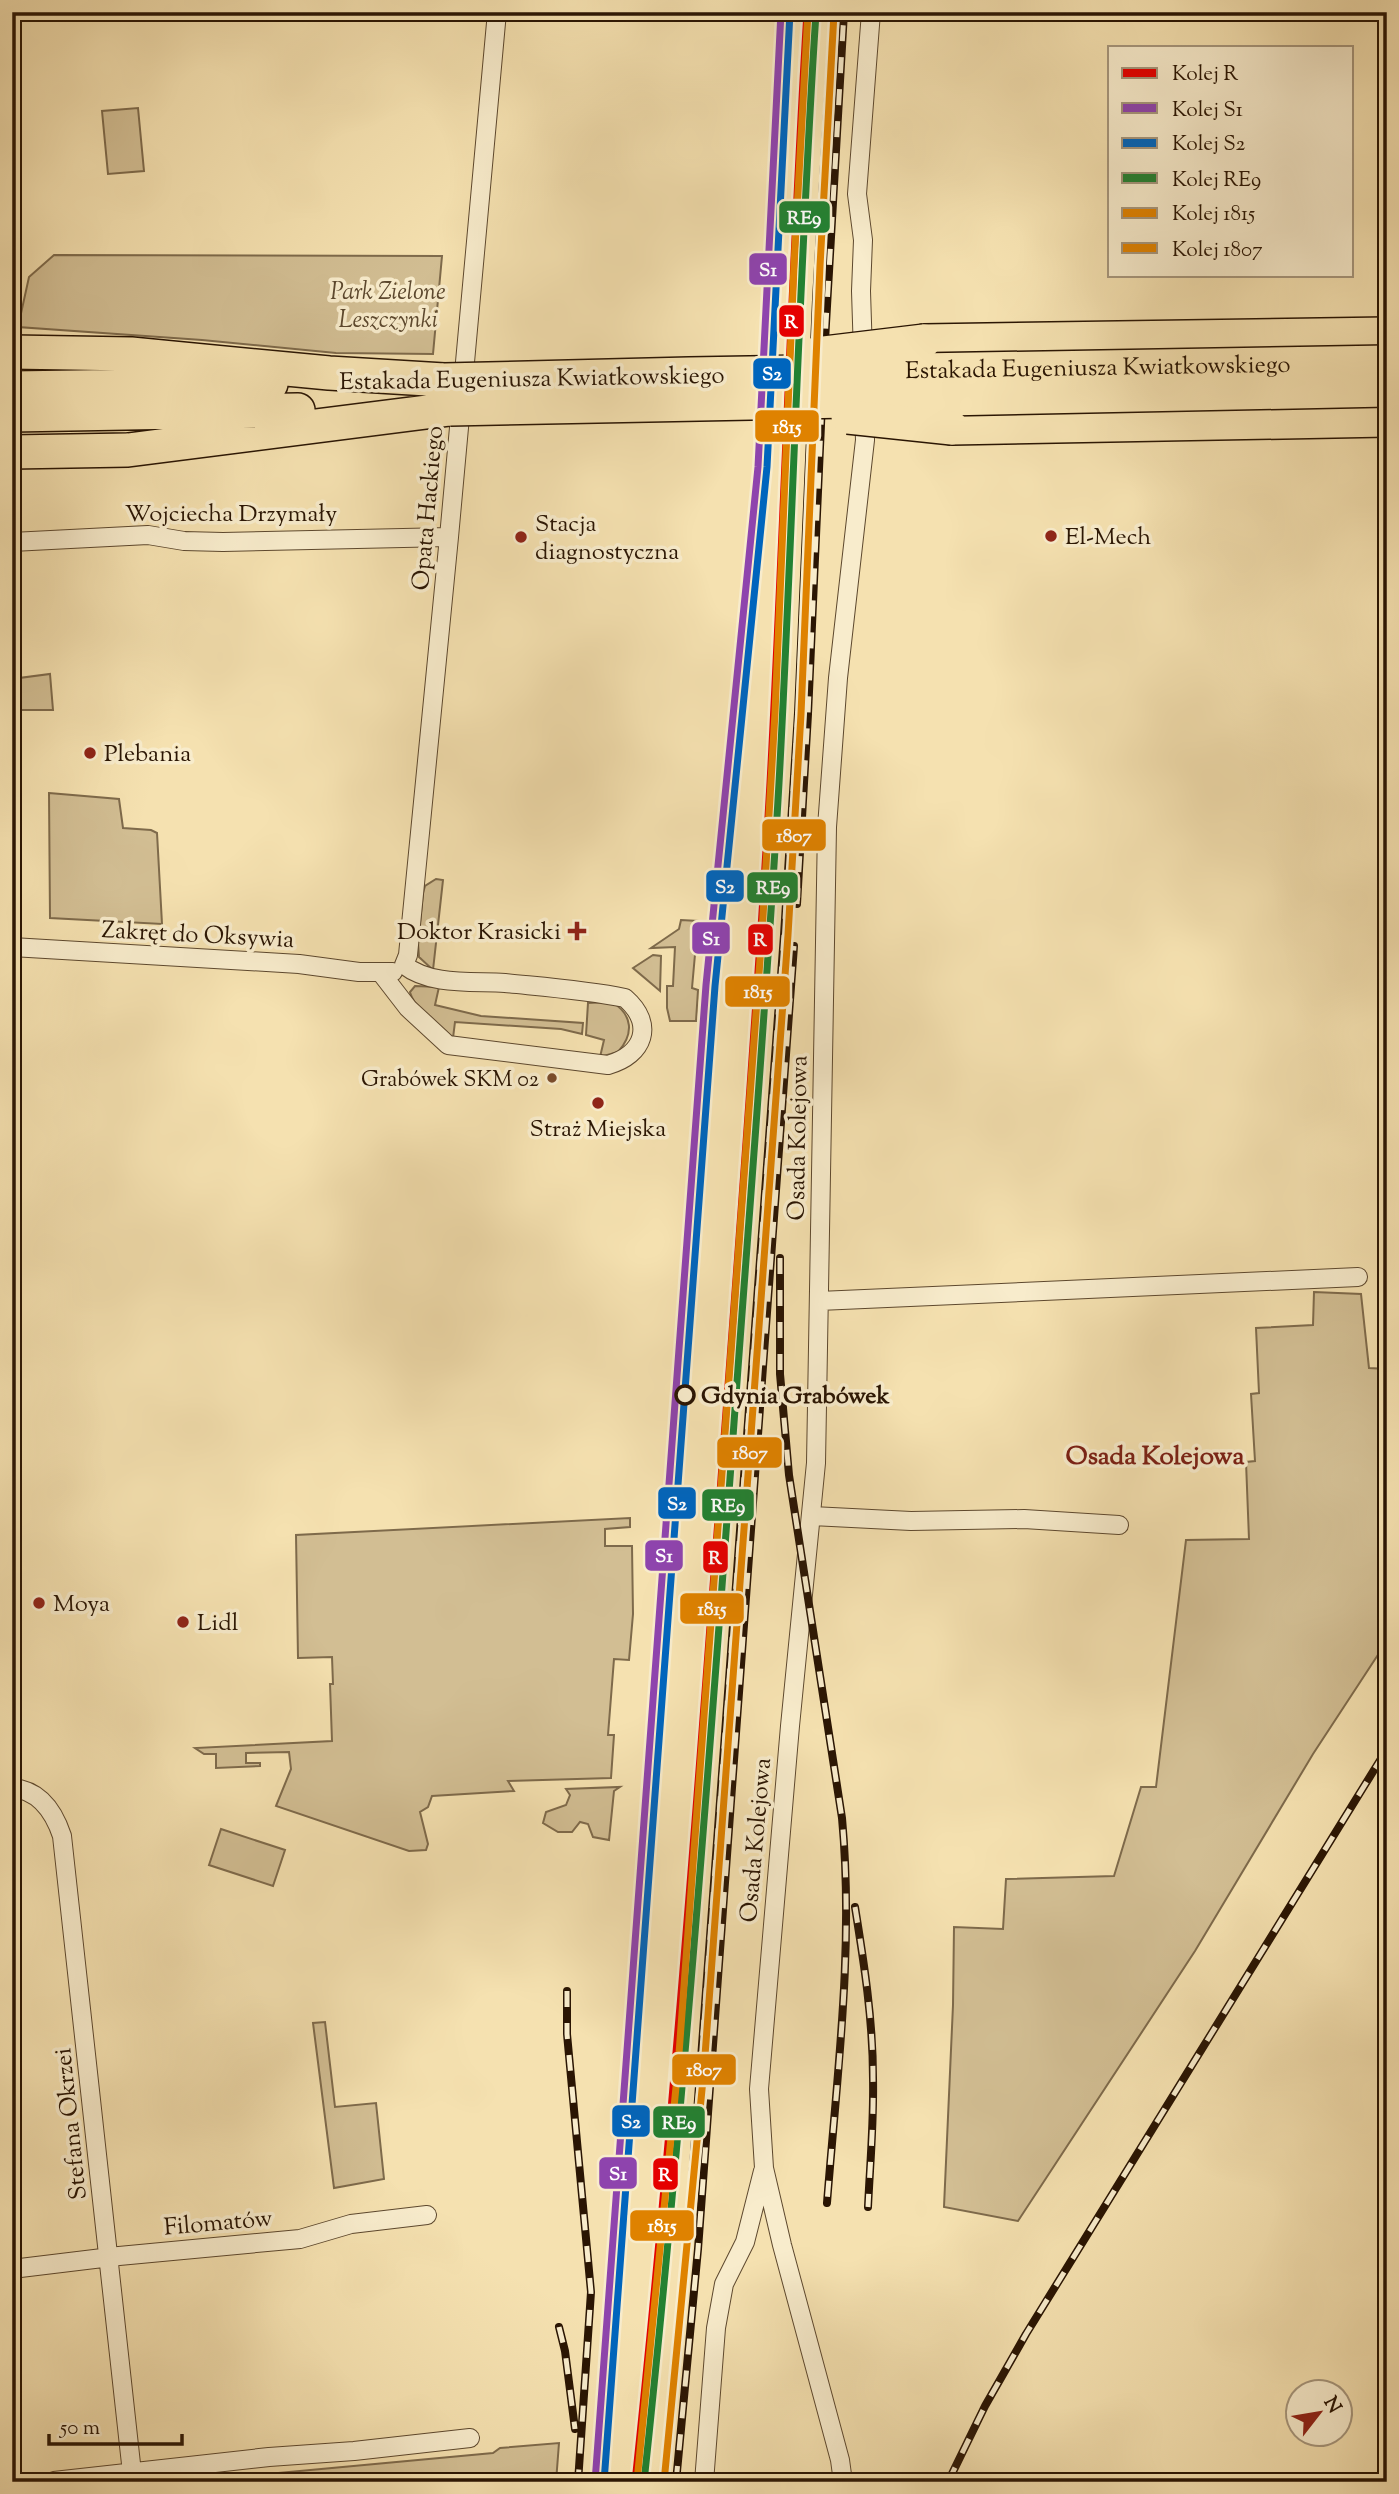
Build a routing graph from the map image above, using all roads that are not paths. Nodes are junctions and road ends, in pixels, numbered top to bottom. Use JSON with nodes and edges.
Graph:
{"nodes":[{"id":1,"x":497,"y":12,"type":"edge"},
{"id":2,"x":872,"y":12,"type":"edge"},
{"id":3,"x":1387,"y":334,"type":"edge"},
{"id":4,"x":12,"y":352,"type":"edge"},
{"id":5,"x":1387,"y":362,"type":"edge"},
{"id":6,"x":689,"y":374,"type":"junction"},
{"id":7,"x":863,"y":386,"type":"junction"},
{"id":8,"x":12,"y":388,"type":"edge"},
{"id":9,"x":1387,"y":390,"type":"edge"},
{"id":10,"x":447,"y":394,"type":"junction"},
{"id":11,"x":710,"y":402,"type":"junction"},
{"id":12,"x":12,"y":415,"type":"edge"},
{"id":13,"x":1387,"y":420,"type":"edge"},
{"id":14,"x":12,"y":452,"type":"edge"},
{"id":15,"x":449,"y":537,"type":"junction"},
{"id":16,"x":12,"y":542,"type":"edge"},
{"id":17,"x":12,"y":947,"type":"edge"},
{"id":18,"x":404,"y":965,"type":"junction"},
{"id":19,"x":381,"y":973,"type":"junction"},
{"id":20,"x":1358,"y":1277,"type":"dead end"},
{"id":21,"x":819,"y":1301,"type":"junction"},
{"id":22,"x":812,"y":1516,"type":"junction"},
{"id":23,"x":1119,"y":1525,"type":"dead end"},
{"id":24,"x":12,"y":1788,"type":"edge"},
{"id":25,"x":764,"y":2168,"type":"junction"},
{"id":26,"x":427,"y":2215,"type":"dead end"},
{"id":27,"x":110,"y":2258,"type":"junction"},
{"id":28,"x":12,"y":2269,"type":"edge"},
{"id":29,"x":470,"y":2438,"type":"dead end"},
{"id":30,"x":132,"y":2477,"type":"edge"},
{"id":31,"x":54,"y":2482,"type":"edge"},
{"id":32,"x":704,"y":2482,"type":"edge"},
{"id":33,"x":844,"y":2482,"type":"edge"}],
"edges":[{"from":1,"to":15,"type":"street","name":"Opata Hackiego"},
{"from":2,"to":7,"type":"street","name":"Osada Kolejowa"},
{"from":3,"to":6,"type":"highway","bridge":true},
{"from":4,"to":10,"type":"highway"},
{"from":5,"to":6,"type":"highway","name":"Estakada Eugeniusza Kwiatkowskiego","bridge":true},
{"from":5,"to":7,"type":"street"},
{"from":6,"to":10,"type":"highway","name":"Estakada Eugeniusza Kwiatkowskiego","bridge":true},
{"from":7,"to":9,"type":"street"},
{"from":7,"to":21,"type":"street","name":"Osada Kolejowa"},
{"from":8,"to":10,"type":"highway","name":"Estakada Eugeniusza Kwiatkowskiego"},
{"from":9,"to":11,"type":"highway","name":"Estakada Eugeniusza Kwiatkowskiego","bridge":true},
{"from":10,"to":11,"type":"highway","name":"Estakada Eugeniusza Kwiatkowskiego","bridge":true},
{"from":10,"to":12,"type":"highway","name":"Estakada Eugeniusza Kwiatkowskiego"},
{"from":10,"to":14,"type":"highway"},
{"from":11,"to":13,"type":"highway","bridge":true},
{"from":15,"to":16,"type":"street","name":"Wojciecha Drzymały"},
{"from":15,"to":18,"type":"street","name":"Opata Hackiego"},
{"from":17,"to":19,"type":"street","name":"Zakręt do Oksywia"},
{"from":18,"to":19,"type":"street","name":"Zakręt do Oksywia"},
{"from":18,"to":19,"type":"street"},
{"from":20,"to":21,"type":"street"},
{"from":21,"to":22,"type":"street","name":"Osada Kolejowa"},
{"from":22,"to":23,"type":"street"},
{"from":22,"to":25,"type":"street","name":"Osada Kolejowa"},
{"from":24,"to":27,"type":"street","name":"Stefana Okrzei"},
{"from":25,"to":32,"type":"street","name":"Osada Kolejowa"},
{"from":25,"to":33,"type":"street","name":"Osada Kolejowa"},
{"from":26,"to":27,"type":"street","name":"Filomatów"},
{"from":27,"to":28,"type":"street","name":"Filomatów"},
{"from":27,"to":30,"type":"street","name":"Stefana Okrzei"},
{"from":29,"to":30,"type":"street"},
{"from":30,"to":31,"type":"street"}]}
